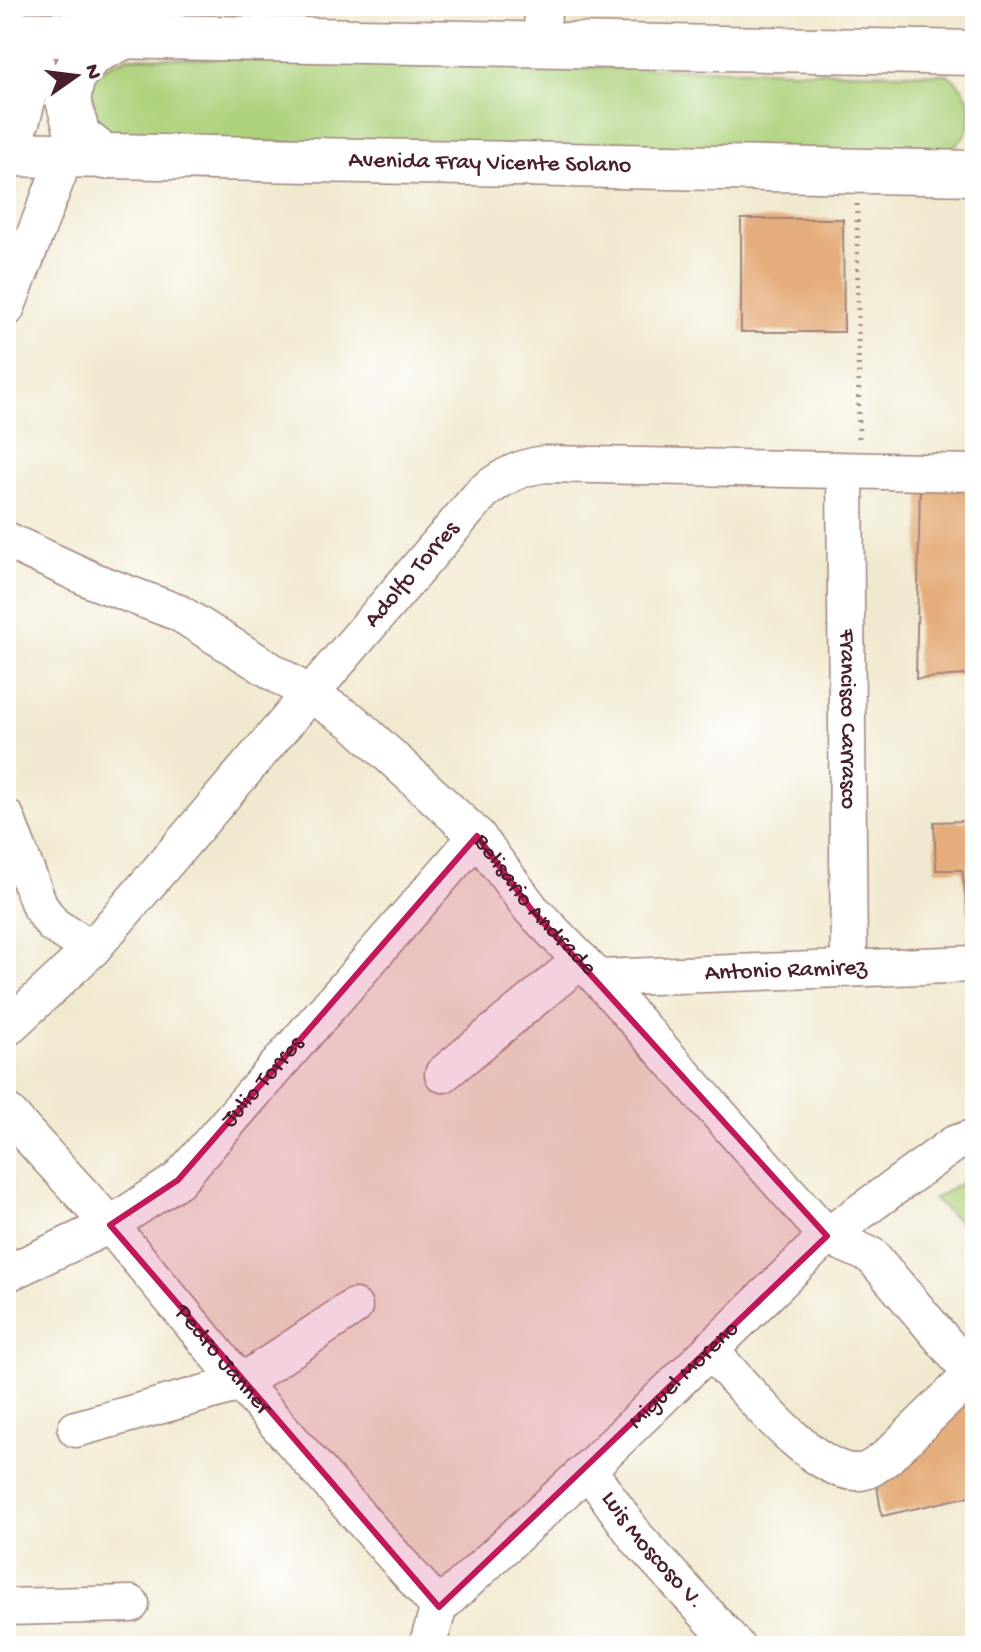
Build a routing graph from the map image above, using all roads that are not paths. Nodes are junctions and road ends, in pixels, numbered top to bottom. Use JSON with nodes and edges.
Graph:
{"nodes":[{"id":1,"x":542,"y":25,"type":"edge"},
{"id":2,"x":128,"y":35,"type":"junction"},
{"id":3,"x":15,"y":47,"type":"edge"},
{"id":4,"x":975,"y":53,"type":"edge"},
{"id":5,"x":6,"y":139,"type":"edge"},
{"id":6,"x":6,"y":154,"type":"edge"},
{"id":7,"x":60,"y":154,"type":"junction"},
{"id":8,"x":104,"y":157,"type":"junction"},
{"id":9,"x":975,"y":173,"type":"edge"},
{"id":10,"x":6,"y":309,"type":"edge"},
{"id":11,"x":852,"y":472,"type":"junction"},
{"id":12,"x":975,"y":473,"type":"edge"},
{"id":13,"x":6,"y":540,"type":"edge"},
{"id":14,"x":311,"y":694,"type":"junction"},
{"id":15,"x":6,"y":817,"type":"edge"},
{"id":16,"x":477,"y":836,"type":"junction"},
{"id":17,"x":92,"y":949,"type":"junction"},
{"id":18,"x":975,"y":964,"type":"edge"},
{"id":19,"x":849,"y":968,"type":"junction"},
{"id":20,"x":590,"y":969,"type":"junction"},
{"id":21,"x":6,"y":1029,"type":"edge"},
{"id":22,"x":443,"y":1074,"type":"dead end"},
{"id":23,"x":6,"y":1111,"type":"edge"},
{"id":24,"x":975,"y":1137,"type":"edge"},
{"id":25,"x":110,"y":1225,"type":"junction"},
{"id":26,"x":827,"y":1236,"type":"junction"},
{"id":27,"x":6,"y":1274,"type":"edge"},
{"id":28,"x":354,"y":1307,"type":"dead end"},
{"id":29,"x":710,"y":1350,"type":"junction"},
{"id":30,"x":973,"y":1376,"type":"edge"},
{"id":31,"x":241,"y":1383,"type":"junction"},
{"id":32,"x":76,"y":1429,"type":"dead end"},
{"id":33,"x":588,"y":1469,"type":"junction"},
{"id":34,"x":131,"y":1604,"type":"dead end"},
{"id":35,"x":6,"y":1607,"type":"edge"},
{"id":36,"x":439,"y":1607,"type":"junction"},
{"id":37,"x":721,"y":1640,"type":"edge"},
{"id":38,"x":427,"y":1646,"type":"edge"}],
"edges":[{"from":1,"to":2,"type":"main road"},
{"from":1,"to":4,"type":"main road"},
{"from":2,"to":3,"type":"main road"},
{"from":2,"to":8,"type":"main road"},
{"from":3,"to":5,"type":"main road"},
{"from":3,"to":7,"type":"main road"},
{"from":6,"to":7,"type":"main road","name":"Avenida Fray Vicente Solano"},
{"from":7,"to":8,"type":"main road","name":"Avenida Fray Vicente Solano"},
{"from":7,"to":10,"type":"street"},
{"from":8,"to":9,"type":"main road","name":"Avenida Fray Vicente Solano"},
{"from":11,"to":12,"type":"street","name":"Adolfo Torres"},
{"from":11,"to":14,"type":"street","name":"Adolfo Torres"},
{"from":11,"to":19,"type":"street","name":"Francisco Carrasco"},
{"from":13,"to":14,"type":"street","name":"Belisario Andrade"},
{"from":14,"to":16,"type":"street","name":"Belisario Andrade"},
{"from":14,"to":17,"type":"street","name":"Adolfo Torres"},
{"from":15,"to":17,"type":"street"},
{"from":16,"to":20,"type":"street","name":"Belisario Andrade"},
{"from":16,"to":25,"type":"street","name":"Julio Torres"},
{"from":17,"to":21,"type":"street","name":"Adolfo Torres"},
{"from":18,"to":19,"type":"street","name":"Antonio Ramirez"},
{"from":19,"to":20,"type":"street","name":"Antonio Ramirez"},
{"from":20,"to":22,"type":"street"},
{"from":20,"to":26,"type":"street","name":"Belisario Andrade"},
{"from":23,"to":25,"type":"street","name":"Pedro Janner"},
{"from":24,"to":26,"type":"street","name":"Miguel Moreno"},
{"from":25,"to":27,"type":"street","name":"Julio Torres"},
{"from":25,"to":31,"type":"street","name":"Pedro Janner"},
{"from":26,"to":29,"type":"street","name":"Miguel Moreno"},
{"from":26,"to":30,"type":"street","name":"Belisario Andrade"},
{"from":28,"to":31,"type":"street"},
{"from":29,"to":30,"type":"street"},
{"from":29,"to":33,"type":"street","name":"Miguel Moreno"},
{"from":31,"to":32,"type":"street"},
{"from":31,"to":36,"type":"street","name":"Pedro Janner"},
{"from":33,"to":36,"type":"street","name":"Miguel Moreno"},
{"from":33,"to":37,"type":"street","name":"Luis Moscoso V."},
{"from":34,"to":35,"type":"street"},
{"from":36,"to":38,"type":"street"}]}
